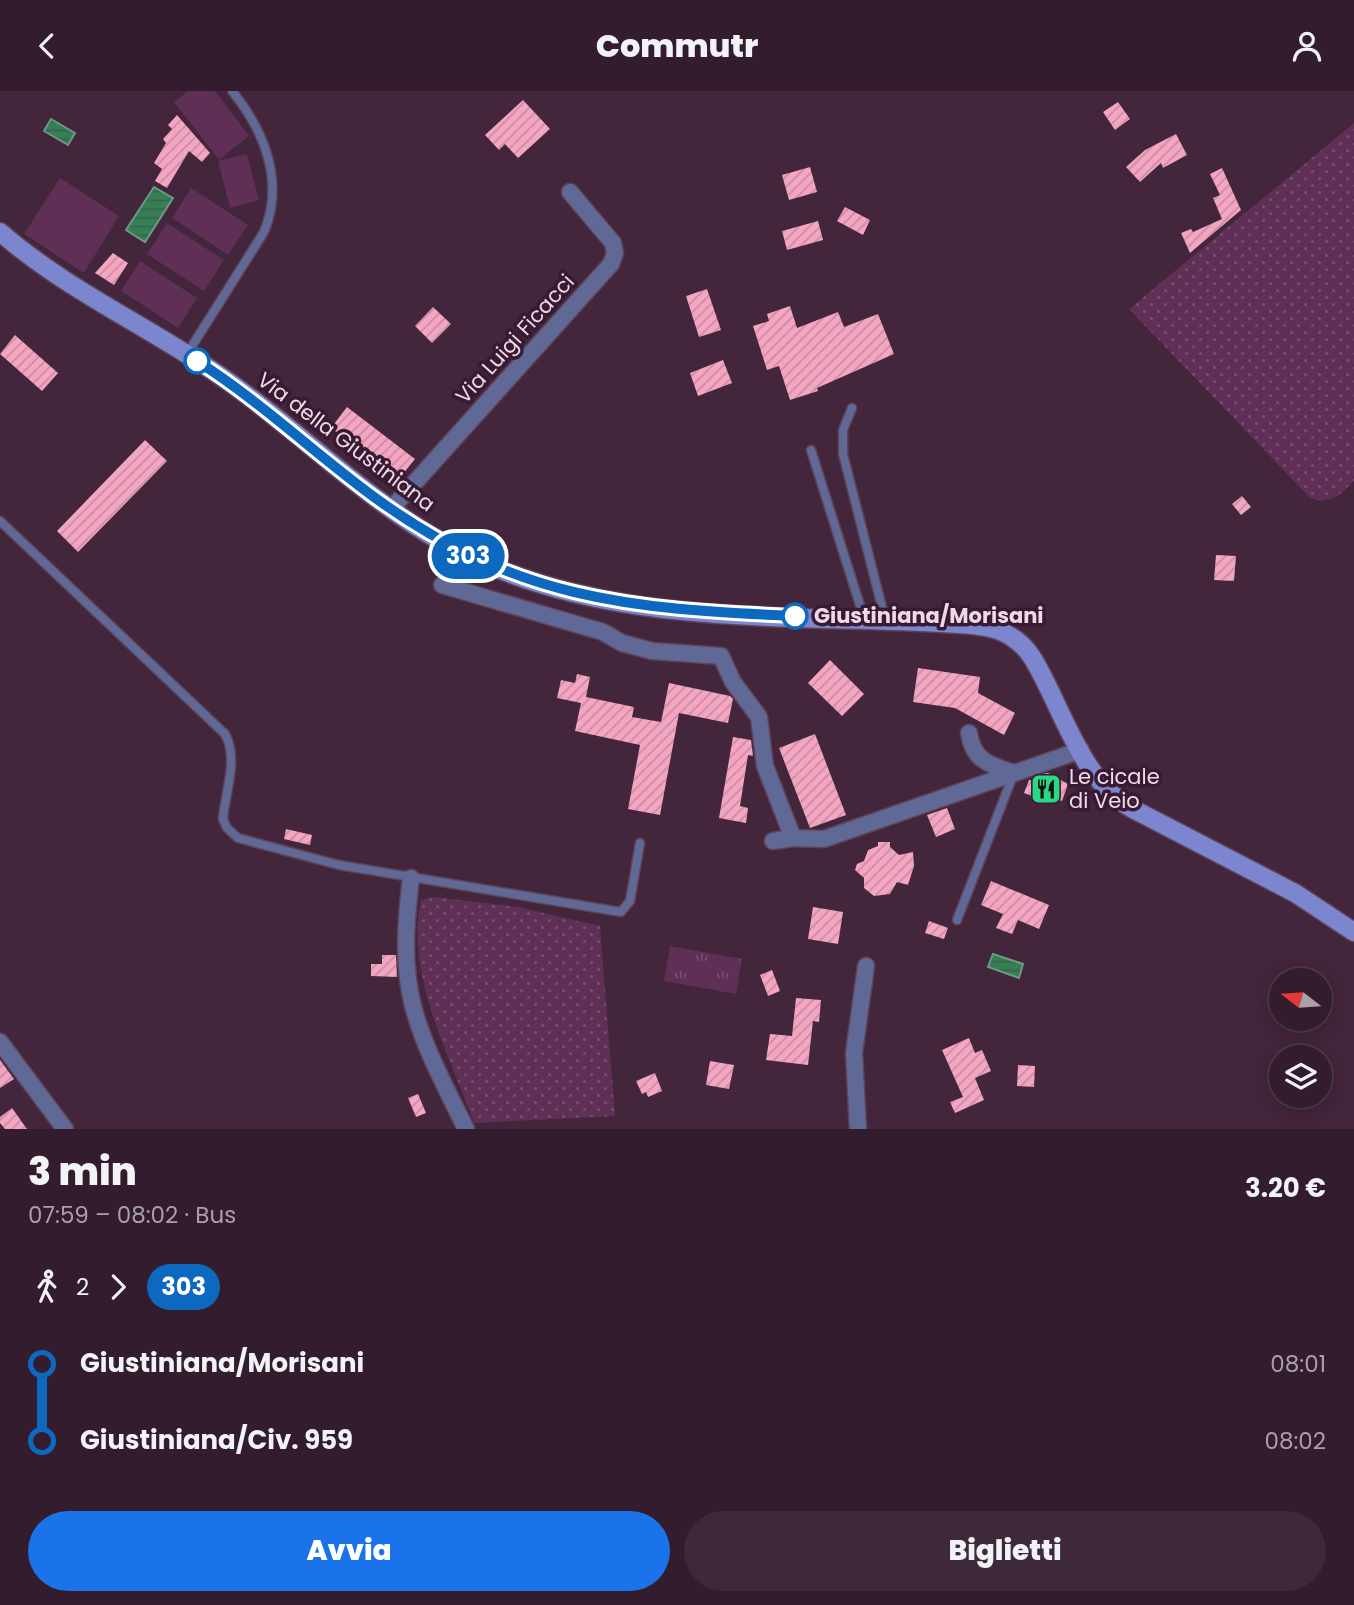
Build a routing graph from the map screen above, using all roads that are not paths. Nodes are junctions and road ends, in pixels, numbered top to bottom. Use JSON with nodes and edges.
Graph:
{"nodes":[{"id":1,"x":232,"y":91,"type":"edge"},
{"id":2,"x":570,"y":192,"type":"dead end"},
{"id":3,"x":0,"y":232,"type":"edge"},
{"id":4,"x":187,"y":354,"type":"junction"},
{"id":5,"x":852,"y":408,"type":"dead end"},
{"id":6,"x":811,"y":450,"type":"dead end"},
{"id":7,"x":391,"y":509,"type":"junction"},
{"id":8,"x":0,"y":521,"type":"edge"},
{"id":9,"x":442,"y":585,"type":"dead end"},
{"id":10,"x":864,"y":618,"type":"junction"},
{"id":11,"x":885,"y":619,"type":"junction"},
{"id":12,"x":969,"y":733,"type":"dead end"},
{"id":13,"x":1081,"y":750,"type":"junction"},
{"id":14,"x":1014,"y":773,"type":"junction"},
{"id":15,"x":793,"y":838,"type":"junction"},
{"id":16,"x":773,"y":841,"type":"dead end"},
{"id":17,"x":640,"y":843,"type":"dead end"},
{"id":18,"x":411,"y":878,"type":"junction"},
{"id":19,"x":957,"y":920,"type":"dead end"},
{"id":20,"x":1354,"y":932,"type":"edge"},
{"id":21,"x":866,"y":966,"type":"dead end"},
{"id":22,"x":0,"y":1042,"type":"edge"},
{"id":23,"x":65,"y":1129,"type":"edge"},
{"id":24,"x":466,"y":1129,"type":"edge"},
{"id":25,"x":858,"y":1129,"type":"edge"}],
"edges":[{"from":1,"to":4,"type":"lane"},
{"from":2,"to":7,"type":"street","name":"Via Luigi Ficacci"},
{"from":3,"to":4,"type":"street","name":"Via della Giustiniana"},
{"from":4,"to":7,"type":"street","name":"Via della Giustiniana"},
{"from":5,"to":11,"type":"lane"},
{"from":6,"to":10,"type":"lane"},
{"from":7,"to":10,"type":"street","name":"Via della Giustiniana"},
{"from":8,"to":18,"type":"lane"},
{"from":9,"to":15,"type":"street"},
{"from":10,"to":11,"type":"street","name":"Via della Giustiniana"},
{"from":11,"to":13,"type":"street","name":"Via della Giustiniana"},
{"from":12,"to":14,"type":"street"},
{"from":13,"to":14,"type":"street"},
{"from":13,"to":20,"type":"street","name":"Via della Giustiniana"},
{"from":14,"to":15,"type":"street"},
{"from":14,"to":19,"type":"lane"},
{"from":15,"to":16,"type":"street"},
{"from":17,"to":18,"type":"lane"},
{"from":18,"to":24,"type":"street"},
{"from":21,"to":25,"type":"street"},
{"from":22,"to":23,"type":"street"}]}
